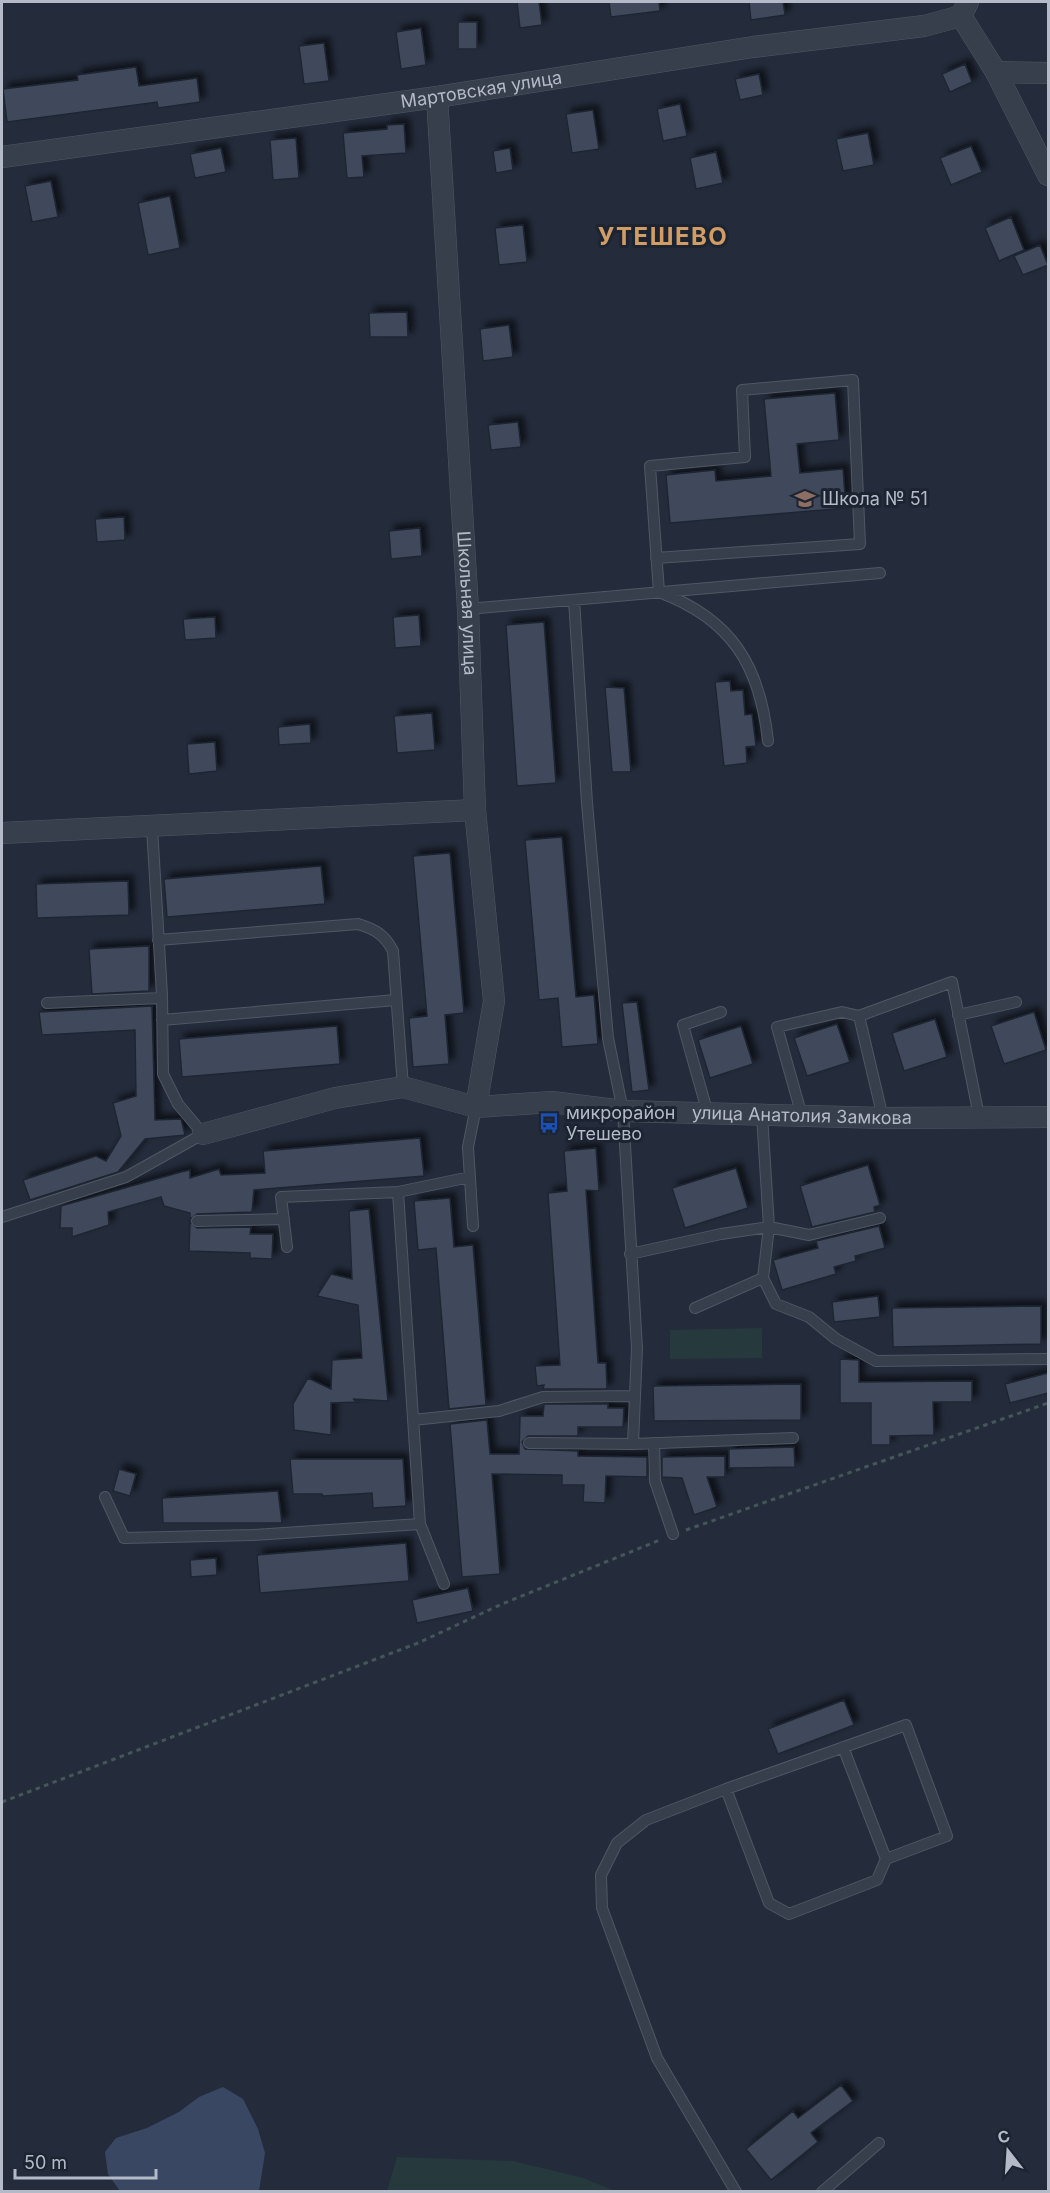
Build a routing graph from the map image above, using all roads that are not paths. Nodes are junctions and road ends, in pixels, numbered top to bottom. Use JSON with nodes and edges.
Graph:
{"nodes":[{"id":1,"x":964,"y":9,"type":"edge"},
{"id":2,"x":996,"y":72,"type":"junction"},
{"id":3,"x":1048,"y":73,"type":"edge"},
{"id":4,"x":437,"y":97,"type":"junction"},
{"id":5,"x":2,"y":157,"type":"edge"},
{"id":6,"x":1048,"y":175,"type":"edge"},
{"id":7,"x":656,"y":558,"type":"junction"},
{"id":8,"x":880,"y":573,"type":"dead end"},
{"id":9,"x":659,"y":592,"type":"junction"},
{"id":10,"x":574,"y":600,"type":"junction"},
{"id":11,"x":468,"y":609,"type":"junction"},
{"id":12,"x":768,"y":741,"type":"dead end"},
{"id":13,"x":475,"y":810,"type":"junction"},
{"id":14,"x":152,"y":827,"type":"junction"},
{"id":15,"x":2,"y":833,"type":"edge"},
{"id":16,"x":158,"y":940,"type":"junction"},
{"id":17,"x":162,"y":998,"type":"junction"},
{"id":18,"x":396,"y":1000,"type":"junction"},
{"id":19,"x":1016,"y":1002,"type":"dead end"},
{"id":20,"x":47,"y":1003,"type":"dead end"},
{"id":21,"x":722,"y":1011,"type":"dead end"},
{"id":22,"x":958,"y":1015,"type":"junction"},
{"id":23,"x":859,"y":1016,"type":"junction"},
{"id":24,"x":162,"y":1020,"type":"junction"},
{"id":25,"x":403,"y":1087,"type":"junction"},
{"id":26,"x":476,"y":1107,"type":"junction"},
{"id":27,"x":623,"y":1111,"type":"junction"},
{"id":28,"x":708,"y":1113,"type":"junction"},
{"id":29,"x":762,"y":1115,"type":"junction"},
{"id":30,"x":802,"y":1116,"type":"junction"},
{"id":31,"x":979,"y":1116,"type":"junction"},
{"id":32,"x":1048,"y":1117,"type":"edge"},
{"id":33,"x":883,"y":1118,"type":"junction"},
{"id":34,"x":203,"y":1134,"type":"junction"},
{"id":35,"x":470,"y":1177,"type":"junction"},
{"id":36,"x":398,"y":1192,"type":"junction"},
{"id":37,"x":2,"y":1217,"type":"edge"},
{"id":38,"x":880,"y":1218,"type":"dead end"},
{"id":39,"x":284,"y":1219,"type":"junction"},
{"id":40,"x":197,"y":1221,"type":"dead end"},
{"id":41,"x":472,"y":1226,"type":"dead end"},
{"id":42,"x":769,"y":1227,"type":"junction"},
{"id":43,"x":287,"y":1246,"type":"dead end"},
{"id":44,"x":630,"y":1254,"type":"junction"},
{"id":45,"x":764,"y":1278,"type":"junction"},
{"id":46,"x":695,"y":1308,"type":"dead end"},
{"id":47,"x":1048,"y":1359,"type":"edge"},
{"id":48,"x":635,"y":1396,"type":"junction"},
{"id":49,"x":413,"y":1420,"type":"junction"},
{"id":50,"x":793,"y":1438,"type":"dead end"},
{"id":51,"x":529,"y":1443,"type":"dead end"},
{"id":52,"x":654,"y":1443,"type":"junction"},
{"id":53,"x":633,"y":1444,"type":"junction"},
{"id":54,"x":105,"y":1497,"type":"dead end"},
{"id":55,"x":420,"y":1524,"type":"junction"},
{"id":56,"x":673,"y":1534,"type":"road end"},
{"id":57,"x":444,"y":1584,"type":"dead end"},
{"id":58,"x":843,"y":1747,"type":"junction"},
{"id":59,"x":726,"y":1789,"type":"junction"},
{"id":60,"x":886,"y":1858,"type":"junction"},
{"id":61,"x":879,"y":2143,"type":"dead end"},
{"id":62,"x":736,"y":2192,"type":"edge"},
{"id":63,"x":822,"y":2192,"type":"edge"}],
"edges":[{"from":1,"to":2,"type":"street"},
{"from":1,"to":4,"type":"street","name":"Мартовская улица"},
{"from":2,"to":3,"type":"street"},
{"from":2,"to":6,"type":"street"},
{"from":4,"to":5,"type":"street","name":"Мартовская улица"},
{"from":4,"to":11,"type":"street","name":"Школьная улица"},
{"from":7,"to":7,"type":"lane"},
{"from":7,"to":9,"type":"lane"},
{"from":8,"to":9,"type":"lane"},
{"from":9,"to":10,"type":"lane"},
{"from":9,"to":12,"type":"lane"},
{"from":10,"to":11,"type":"lane"},
{"from":10,"to":27,"type":"lane"},
{"from":11,"to":13,"type":"street","name":"Школьная улица"},
{"from":13,"to":14,"type":"street"},
{"from":13,"to":26,"type":"street","name":"Школьная улица"},
{"from":14,"to":15,"type":"street"},
{"from":14,"to":16,"type":"lane"},
{"from":16,"to":17,"type":"lane"},
{"from":16,"to":18,"type":"lane"},
{"from":17,"to":20,"type":"lane"},
{"from":17,"to":24,"type":"lane"},
{"from":18,"to":24,"type":"lane"},
{"from":18,"to":25,"type":"lane"},
{"from":19,"to":22,"type":"lane"},
{"from":21,"to":28,"type":"lane"},
{"from":22,"to":23,"type":"lane"},
{"from":22,"to":31,"type":"lane"},
{"from":23,"to":30,"type":"lane"},
{"from":23,"to":33,"type":"lane"},
{"from":24,"to":34,"type":"lane"},
{"from":25,"to":26,"type":"street","name":"улица Анатолия Замкова"},
{"from":25,"to":34,"type":"street","name":"улица Анатолия Замкова"},
{"from":26,"to":27,"type":"street","name":"улица Анатолия Замкова"},
{"from":26,"to":35,"type":"lane"},
{"from":27,"to":28,"type":"street","name":"улица Анатолия Замкова"},
{"from":27,"to":44,"type":"lane"},
{"from":28,"to":29,"type":"street","name":"улица Анатолия Замкова"},
{"from":29,"to":30,"type":"street","name":"улица Анатолия Замкова"},
{"from":29,"to":42,"type":"lane"},
{"from":30,"to":33,"type":"street","name":"улица Анатолия Замкова"},
{"from":31,"to":32,"type":"street","name":"улица Анатолия Замкова"},
{"from":31,"to":33,"type":"street","name":"улица Анатолия Замкова"},
{"from":34,"to":37,"type":"lane"},
{"from":35,"to":36,"type":"lane"},
{"from":35,"to":41,"type":"lane"},
{"from":36,"to":39,"type":"lane"},
{"from":36,"to":49,"type":"lane"},
{"from":38,"to":42,"type":"lane"},
{"from":39,"to":40,"type":"lane"},
{"from":39,"to":43,"type":"lane"},
{"from":42,"to":44,"type":"lane"},
{"from":42,"to":45,"type":"lane"},
{"from":44,"to":48,"type":"lane"},
{"from":45,"to":46,"type":"lane"},
{"from":45,"to":47,"type":"lane"},
{"from":48,"to":49,"type":"lane"},
{"from":48,"to":53,"type":"lane"},
{"from":49,"to":55,"type":"lane"},
{"from":50,"to":52,"type":"lane"},
{"from":51,"to":53,"type":"lane"},
{"from":52,"to":53,"type":"lane"},
{"from":52,"to":56,"type":"lane"},
{"from":54,"to":55,"type":"lane"},
{"from":55,"to":57,"type":"lane"},
{"from":58,"to":59,"type":"lane"},
{"from":58,"to":60,"type":"lane"},
{"from":58,"to":60,"type":"lane"},
{"from":59,"to":60,"type":"lane"},
{"from":59,"to":62,"type":"lane"},
{"from":61,"to":63,"type":"lane"}]}
